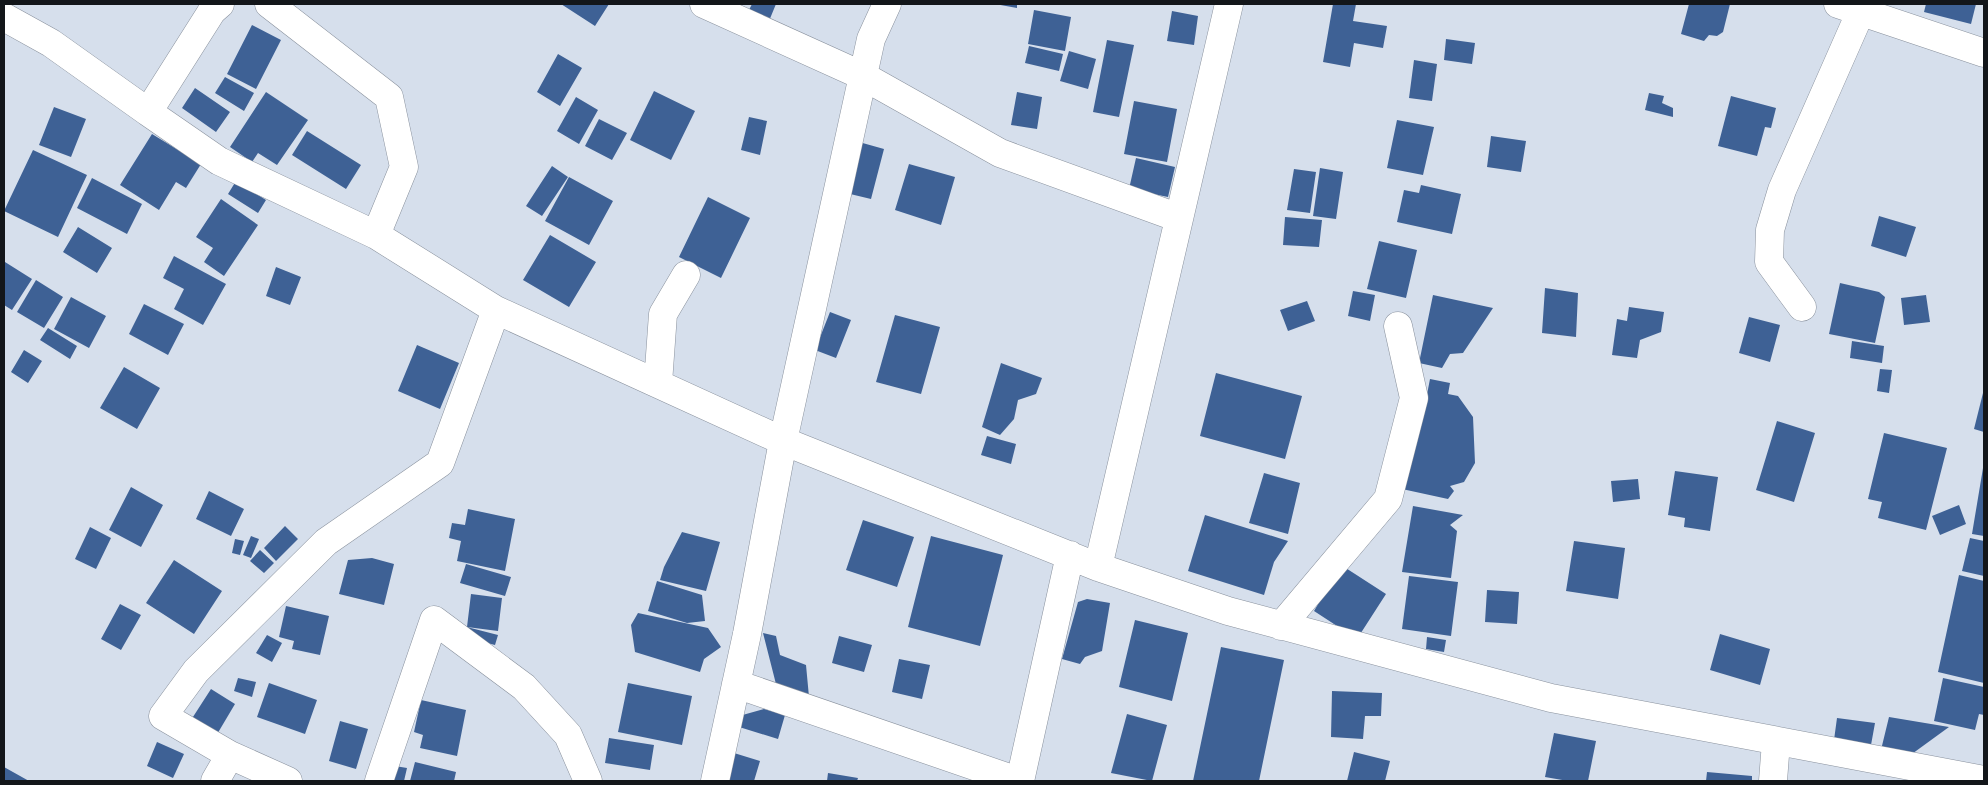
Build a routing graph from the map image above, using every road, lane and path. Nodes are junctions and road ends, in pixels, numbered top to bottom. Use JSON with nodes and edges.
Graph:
{"nodes":[{"id":1,"x":220,"y":4,"type":"edge"},
{"id":2,"x":269,"y":4,"type":"edge"},
{"id":3,"x":704,"y":4,"type":"edge"},
{"id":4,"x":887,"y":4,"type":"edge"},
{"id":5,"x":1230,"y":4,"type":"edge"},
{"id":6,"x":1850,"y":8,"type":"edge"},
{"id":7,"x":4,"y":17,"type":"edge"},
{"id":8,"x":1984,"y":53,"type":"edge"},
{"id":9,"x":863,"y":76,"type":"junction"},
{"id":10,"x":148,"y":112,"type":"junction"},
{"id":11,"x":1179,"y":218,"type":"junction"},
{"id":12,"x":376,"y":235,"type":"junction"},
{"id":13,"x":686,"y":275,"type":"dead end"},
{"id":14,"x":1802,"y":307,"type":"dead end"},
{"id":15,"x":496,"y":310,"type":"junction"},
{"id":16,"x":1398,"y":326,"type":"dead end"},
{"id":17,"x":658,"y":383,"type":"junction"},
{"id":18,"x":783,"y":441,"type":"junction"},
{"id":19,"x":1070,"y":556,"type":"junction"},
{"id":20,"x":1098,"y":567,"type":"junction"},
{"id":21,"x":1281,"y":626,"type":"junction"},
{"id":22,"x":736,"y":684,"type":"junction"},
{"id":23,"x":1776,"y":742,"type":"junction"},
{"id":24,"x":230,"y":755,"type":"junction"},
{"id":25,"x":1984,"y":780,"type":"edge"},
{"id":26,"x":215,"y":781,"type":"edge"},
{"id":27,"x":288,"y":781,"type":"edge"},
{"id":28,"x":379,"y":781,"type":"edge"},
{"id":29,"x":588,"y":781,"type":"edge"},
{"id":30,"x":715,"y":781,"type":"edge"},
{"id":31,"x":1019,"y":781,"type":"edge"},
{"id":32,"x":1773,"y":781,"type":"edge"}],
"edges":[{"from":1,"to":10,"type":"street"},
{"from":2,"to":12,"type":"street"},
{"from":3,"to":9,"type":"street"},
{"from":4,"to":9,"type":"street"},
{"from":5,"to":11,"type":"street"},
{"from":6,"to":8,"type":"street"},
{"from":6,"to":14,"type":"street"},
{"from":7,"to":10,"type":"street"},
{"from":9,"to":11,"type":"street"},
{"from":9,"to":18,"type":"street"},
{"from":10,"to":12,"type":"street"},
{"from":11,"to":20,"type":"street"},
{"from":12,"to":15,"type":"street"},
{"from":13,"to":17,"type":"street"},
{"from":15,"to":17,"type":"street"},
{"from":15,"to":24,"type":"street"},
{"from":16,"to":21,"type":"street"},
{"from":17,"to":18,"type":"street"},
{"from":18,"to":19,"type":"street"},
{"from":18,"to":22,"type":"street"},
{"from":19,"to":20,"type":"street"},
{"from":19,"to":31,"type":"street"},
{"from":20,"to":21,"type":"street"},
{"from":21,"to":23,"type":"street"},
{"from":22,"to":30,"type":"street"},
{"from":22,"to":31,"type":"street"},
{"from":23,"to":25,"type":"street"},
{"from":23,"to":32,"type":"street"},
{"from":24,"to":26,"type":"street"},
{"from":24,"to":27,"type":"street"},
{"from":28,"to":29,"type":"street"}]}
